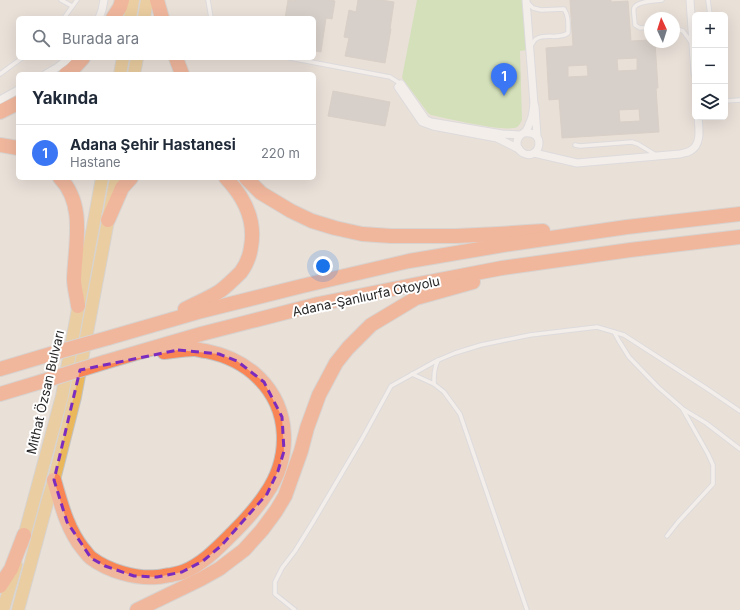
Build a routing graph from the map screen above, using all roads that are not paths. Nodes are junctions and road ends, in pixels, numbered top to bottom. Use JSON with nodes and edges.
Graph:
{"nodes":[{"id":1,"x":61,"y":0,"type":"edge"},
{"id":2,"x":77,"y":0,"type":"edge"},
{"id":3,"x":104,"y":0,"type":"edge"},
{"id":4,"x":122,"y":0,"type":"edge"},
{"id":5,"x":133,"y":0,"type":"edge"},
{"id":6,"x":147,"y":0,"type":"edge"},
{"id":7,"x":157,"y":0,"type":"edge"},
{"id":8,"x":208,"y":0,"type":"edge"},
{"id":9,"x":662,"y":0,"type":"edge"},
{"id":10,"x":690,"y":0,"type":"edge"},
{"id":11,"x":708,"y":0,"type":"edge"},
{"id":12,"x":526,"y":1,"type":"edge"},
{"id":13,"x":72,"y":6,"type":"junction"},
{"id":14,"x":710,"y":12,"type":"edge"},
{"id":15,"x":65,"y":16,"type":"edge"},
{"id":16,"x":100,"y":16,"type":"edge"},
{"id":17,"x":114,"y":16,"type":"edge"},
{"id":18,"x":130,"y":16,"type":"edge"},
{"id":19,"x":144,"y":16,"type":"edge"},
{"id":20,"x":161,"y":16,"type":"edge"},
{"id":21,"x":211,"y":16,"type":"edge"},
{"id":22,"x":644,"y":28,"type":"edge"},
{"id":23,"x":692,"y":29,"type":"edge"},
{"id":24,"x":680,"y":30,"type":"edge"},
{"id":25,"x":692,"y":43,"type":"edge"},
{"id":26,"x":529,"y":48,"type":"junction"},
{"id":27,"x":19,"y":60,"type":"edge"},
{"id":28,"x":67,"y":60,"type":"edge"},
{"id":29,"x":81,"y":60,"type":"edge"},
{"id":30,"x":123,"y":60,"type":"edge"},
{"id":31,"x":137,"y":60,"type":"edge"},
{"id":32,"x":177,"y":60,"type":"edge"},
{"id":33,"x":301,"y":60,"type":"edge"},
{"id":34,"x":49,"y":72,"type":"edge"},
{"id":35,"x":68,"y":72,"type":"edge"},
{"id":36,"x":120,"y":72,"type":"edge"},
{"id":37,"x":134,"y":72,"type":"edge"},
{"id":38,"x":181,"y":72,"type":"edge"},
{"id":39,"x":0,"y":74,"type":"edge"},
{"id":40,"x":401,"y":84,"type":"junction"},
{"id":41,"x":16,"y":91,"type":"edge"},
{"id":42,"x":0,"y":100,"type":"edge"},
{"id":43,"x":740,"y":100,"type":"edge"},
{"id":44,"x":728,"y":101,"type":"edge"},
{"id":45,"x":16,"y":104,"type":"edge"},
{"id":46,"x":534,"y":104,"type":"junction"},
{"id":47,"x":0,"y":112,"type":"edge"},
{"id":48,"x":698,"y":120,"type":"edge"},
{"id":49,"x":522,"y":134,"type":"junction"},
{"id":50,"x":537,"y":136,"type":"junction"},
{"id":51,"x":0,"y":145,"type":"edge"},
{"id":52,"x":575,"y":145,"type":"dead end"},
{"id":53,"x":16,"y":148,"type":"edge"},
{"id":54,"x":519,"y":149,"type":"junction"},
{"id":55,"x":534,"y":153,"type":"junction"},
{"id":56,"x":658,"y":156,"type":"junction"},
{"id":57,"x":62,"y":180,"type":"edge"},
{"id":58,"x":102,"y":180,"type":"edge"},
{"id":59,"x":116,"y":180,"type":"edge"},
{"id":60,"x":130,"y":180,"type":"edge"},
{"id":61,"x":228,"y":180,"type":"edge"},
{"id":62,"x":248,"y":180,"type":"edge"},
{"id":63,"x":740,"y":214,"type":"edge"},
{"id":64,"x":108,"y":220,"type":"junction"},
{"id":65,"x":627,"y":227,"type":"junction"},
{"id":66,"x":740,"y":237,"type":"edge"},
{"id":67,"x":514,"y":266,"type":"junction"},
{"id":68,"x":78,"y":306,"type":"junction"},
{"id":69,"x":148,"y":326,"type":"junction"},
{"id":70,"x":614,"y":332,"type":"junction"},
{"id":71,"x":112,"y":360,"type":"junction"},
{"id":72,"x":438,"y":360,"type":"junction"},
{"id":73,"x":1,"y":369,"type":"edge"},
{"id":74,"x":412,"y":374,"type":"junction"},
{"id":75,"x":434,"y":384,"type":"junction"},
{"id":76,"x":0,"y":394,"type":"edge"},
{"id":77,"x":682,"y":408,"type":"junction"},
{"id":78,"x":740,"y":411,"type":"edge"},
{"id":79,"x":740,"y":449,"type":"edge"},
{"id":80,"x":54,"y":480,"type":"junction"},
{"id":81,"x":24,"y":535,"type":"junction"},
{"id":82,"x":667,"y":536,"type":"dead end"},
{"id":83,"x":0,"y":586,"type":"edge"},
{"id":84,"x":3,"y":610,"type":"edge"},
{"id":85,"x":18,"y":610,"type":"edge"},
{"id":86,"x":137,"y":610,"type":"edge"},
{"id":87,"x":295,"y":610,"type":"edge"},
{"id":88,"x":527,"y":610,"type":"edge"}],
"edges":[{"from":1,"to":13,"type":"lane"},
{"from":2,"to":13,"type":"lane"},
{"from":3,"to":16,"type":"street"},
{"from":4,"to":17,"type":"highway"},
{"from":5,"to":18,"type":"main road"},
{"from":6,"to":19,"type":"main road"},
{"from":7,"to":20,"type":"highway"},
{"from":8,"to":21,"type":"lane"},
{"from":9,"to":22,"type":"lane"},
{"from":10,"to":23,"type":"street"},
{"from":11,"to":14,"type":"lane"},
{"from":12,"to":26,"type":"street"},
{"from":12,"to":26,"type":"lane"},
{"from":13,"to":15,"type":"lane"},
{"from":24,"to":25,"type":"lane"},
{"from":26,"to":46,"type":"street"},
{"from":27,"to":39,"type":"lane"},
{"from":28,"to":34,"type":"street"},
{"from":29,"to":35,"type":"highway"},
{"from":30,"to":36,"type":"main road"},
{"from":31,"to":37,"type":"main road"},
{"from":32,"to":38,"type":"highway"},
{"from":33,"to":40,"type":"lane"},
{"from":40,"to":49,"type":"street"},
{"from":40,"to":54,"type":"street"},
{"from":41,"to":42,"type":"street"},
{"from":43,"to":44,"type":"lane"},
{"from":45,"to":47,"type":"highway"},
{"from":46,"to":49,"type":"street"},
{"from":46,"to":50,"type":"street"},
{"from":48,"to":56,"type":"street"},
{"from":49,"to":50,"type":"street"},
{"from":49,"to":54,"type":"street"},
{"from":50,"to":55,"type":"street"},
{"from":51,"to":53,"type":"highway"},
{"from":52,"to":56,"type":"lane"},
{"from":54,"to":55,"type":"street"},
{"from":55,"to":56,"type":"street"},
{"from":57,"to":68,"type":"highway"},
{"from":58,"to":68,"type":"main road","name":"Mithat Özsan Bulvarı"},
{"from":59,"to":64,"type":"main road"},
{"from":60,"to":64,"type":"highway"},
{"from":61,"to":69,"type":"highway"},
{"from":62,"to":65,"type":"highway"},
{"from":63,"to":65,"type":"highway","name":"Adana-Şanlıurfa Otoyolu"},
{"from":64,"to":80,"type":"main road"},
{"from":65,"to":69,"type":"highway","name":"Adana-Şanlıurfa Otoyolu"},
{"from":66,"to":67,"type":"highway","name":"Adana-Şanlıurfa Otoyolu"},
{"from":67,"to":71,"type":"highway","name":"Adana-Şanlıurfa Otoyolu"},
{"from":67,"to":86,"type":"highway"},
{"from":68,"to":81,"type":"main road","name":"Mithat Özsan Bulvarı"},
{"from":69,"to":73,"type":"highway","name":"Adana-Şanlıurfa Otoyolu","bridge":true},
{"from":70,"to":72,"type":"lane"},
{"from":70,"to":77,"type":"lane"},
{"from":70,"to":78,"type":"lane"},
{"from":71,"to":76,"type":"highway","name":"Adana-Şanlıurfa Otoyolu","bridge":true},
{"from":71,"to":80,"type":"highway"},
{"from":72,"to":74,"type":"lane"},
{"from":72,"to":75,"type":"lane"},
{"from":74,"to":75,"type":"lane"},
{"from":74,"to":87,"type":"lane"},
{"from":75,"to":88,"type":"lane"},
{"from":77,"to":79,"type":"lane"},
{"from":77,"to":82,"type":"lane"},
{"from":80,"to":85,"type":"main road"},
{"from":81,"to":83,"type":"highway"},
{"from":81,"to":84,"type":"main road","name":"Mithat Özsan Bulvarı"}]}
